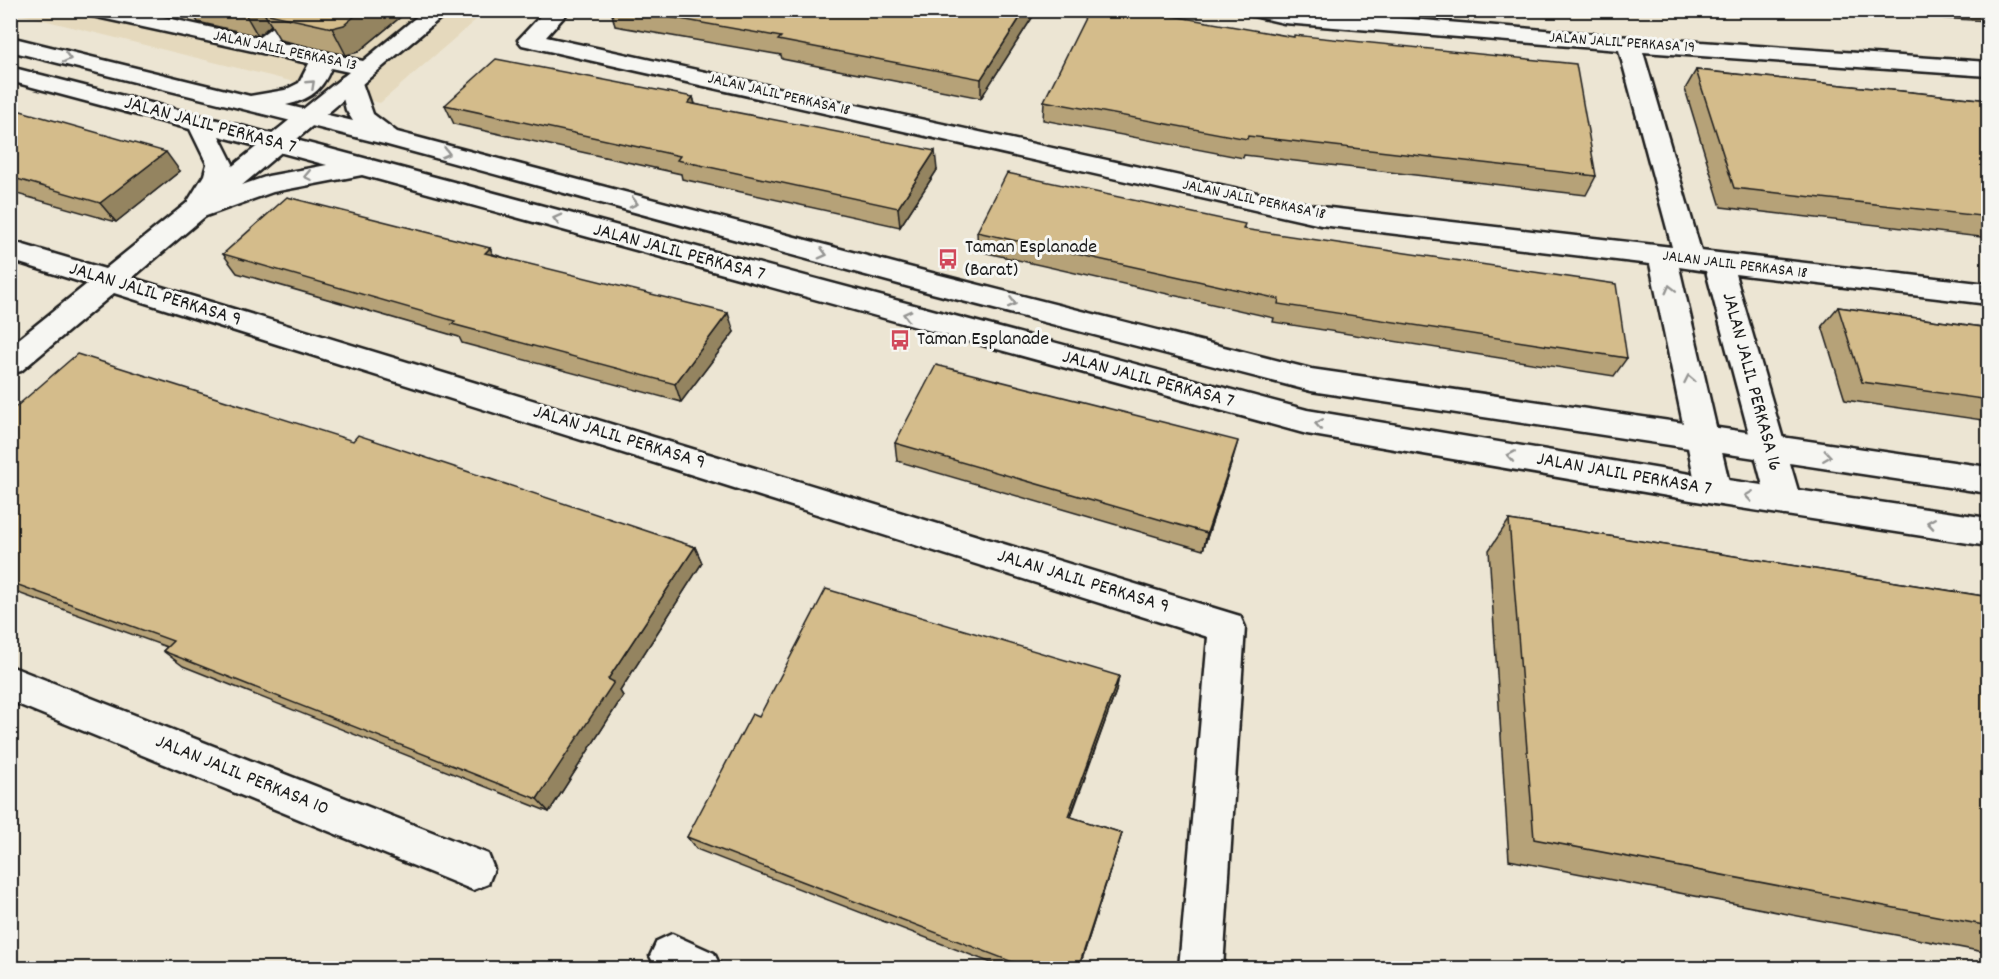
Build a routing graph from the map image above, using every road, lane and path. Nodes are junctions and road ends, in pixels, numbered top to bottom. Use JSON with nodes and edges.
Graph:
{"nodes":[{"id":1,"x":97,"y":10,"type":"edge"},
{"id":2,"x":305,"y":10,"type":"edge"},
{"id":3,"x":439,"y":10,"type":"edge"},
{"id":4,"x":559,"y":10,"type":"edge"},
{"id":5,"x":1257,"y":10,"type":"edge"},
{"id":6,"x":145,"y":15,"type":"edge"},
{"id":7,"x":10,"y":44,"type":"edge"},
{"id":8,"x":1629,"y":44,"type":"junction"},
{"id":9,"x":259,"y":46,"type":"junction"},
{"id":10,"x":322,"y":59,"type":"junction"},
{"id":11,"x":1989,"y":69,"type":"edge"},
{"id":12,"x":10,"y":74,"type":"edge"},
{"id":13,"x":360,"y":76,"type":"junction"},
{"id":14,"x":244,"y":102,"type":"junction"},
{"id":15,"x":308,"y":118,"type":"junction"},
{"id":16,"x":200,"y":123,"type":"junction"},
{"id":17,"x":390,"y":138,"type":"junction"},
{"id":18,"x":278,"y":143,"type":"junction"},
{"id":19,"x":365,"y":166,"type":"junction"},
{"id":20,"x":195,"y":211,"type":"junction"},
{"id":21,"x":10,"y":250,"type":"edge"},
{"id":22,"x":1690,"y":259,"type":"junction"},
{"id":23,"x":110,"y":281,"type":"junction"},
{"id":24,"x":1989,"y":294,"type":"edge"},
{"id":25,"x":10,"y":363,"type":"edge"},
{"id":26,"x":1700,"y":436,"type":"junction"},
{"id":27,"x":1769,"y":448,"type":"junction"},
{"id":28,"x":1989,"y":480,"type":"edge"},
{"id":29,"x":1714,"y":491,"type":"junction"},
{"id":30,"x":1784,"y":501,"type":"junction"},
{"id":31,"x":1989,"y":531,"type":"edge"},
{"id":32,"x":10,"y":683,"type":"edge"},
{"id":33,"x":473,"y":869,"type":"dead end"},
{"id":34,"x":1201,"y":969,"type":"edge"}],
"edges":[{"from":1,"to":6,"type":"street","name":"JALAN JALIL PERKASA 13"},
{"from":2,"to":9,"type":"lane"},
{"from":3,"to":13,"type":"street","name":"JALAN JALIL PERKASA 13"},
{"from":4,"to":22,"type":"street","name":"JALAN JALIL PERKASA 18"},
{"from":5,"to":8,"type":"street","name":"JALAN JALIL PERKASA 19"},
{"from":6,"to":9,"type":"street","name":"JALAN JALIL PERKASA 13"},
{"from":7,"to":14,"type":"street","name":"JALAN JALIL PERKASA 7","one_way":true},
{"from":8,"to":11,"type":"street","name":"JALAN JALIL PERKASA 19"},
{"from":8,"to":22,"type":"street","name":"JALAN JALIL PERKASA 16"},
{"from":9,"to":10,"type":"street","name":"JALAN JALIL PERKASA 13"},
{"from":10,"to":13,"type":"street","name":"JALAN JALIL PERKASA 13"},
{"from":14,"to":10,"type":"street","one_way":true},
{"from":12,"to":16,"type":"street","name":"JALAN JALIL PERKASA 7"},
{"from":13,"to":15,"type":"street","name":"JALAN JALIL PERKASA 13"},
{"from":13,"to":17,"type":"street"},
{"from":14,"to":15,"type":"street","name":"JALAN JALIL PERKASA 7"},
{"from":15,"to":17,"type":"street","name":"JALAN JALIL PERKASA 7"},
{"from":15,"to":18,"type":"street","name":"JALAN JALIL PERKASA 13"},
{"from":16,"to":18,"type":"street","name":"JALAN JALIL PERKASA 7"},
{"from":16,"to":20,"type":"street"},
{"from":17,"to":26,"type":"street","name":"JALAN JALIL PERKASA 7","one_way":true},
{"from":18,"to":19,"type":"street","name":"JALAN JALIL PERKASA 7"},
{"from":18,"to":20,"type":"street","name":"JALAN JALIL PERKASA 13"},
{"from":19,"to":20,"type":"street","one_way":true},
{"from":29,"to":19,"type":"street","name":"JALAN JALIL PERKASA 7","one_way":true},
{"from":20,"to":23,"type":"street","name":"JALAN JALIL PERKASA 13"},
{"from":21,"to":23,"type":"street","name":"JALAN JALIL PERKASA 9"},
{"from":22,"to":24,"type":"street","name":"JALAN JALIL PERKASA 18"},
{"from":26,"to":22,"type":"street","name":"JALAN JALIL PERKASA 16","one_way":true},
{"from":22,"to":27,"type":"street","name":"JALAN JALIL PERKASA 16"},
{"from":23,"to":25,"type":"street","name":"JALAN JALIL PERKASA 13"},
{"from":23,"to":34,"type":"street","name":"JALAN JALIL PERKASA 9"},
{"from":26,"to":27,"type":"street","name":"JALAN JALIL PERKASA 7"},
{"from":26,"to":29,"type":"street","name":"JALAN JALIL PERKASA 16"},
{"from":27,"to":28,"type":"street","name":"JALAN JALIL PERKASA 7","one_way":true},
{"from":27,"to":30,"type":"street","name":"JALAN JALIL PERKASA 16"},
{"from":30,"to":29,"type":"street","name":"JALAN JALIL PERKASA 7","one_way":true},
{"from":31,"to":30,"type":"street","name":"JALAN JALIL PERKASA 7","one_way":true},
{"from":32,"to":33,"type":"street","name":"JALAN JALIL PERKASA 10"}]}
